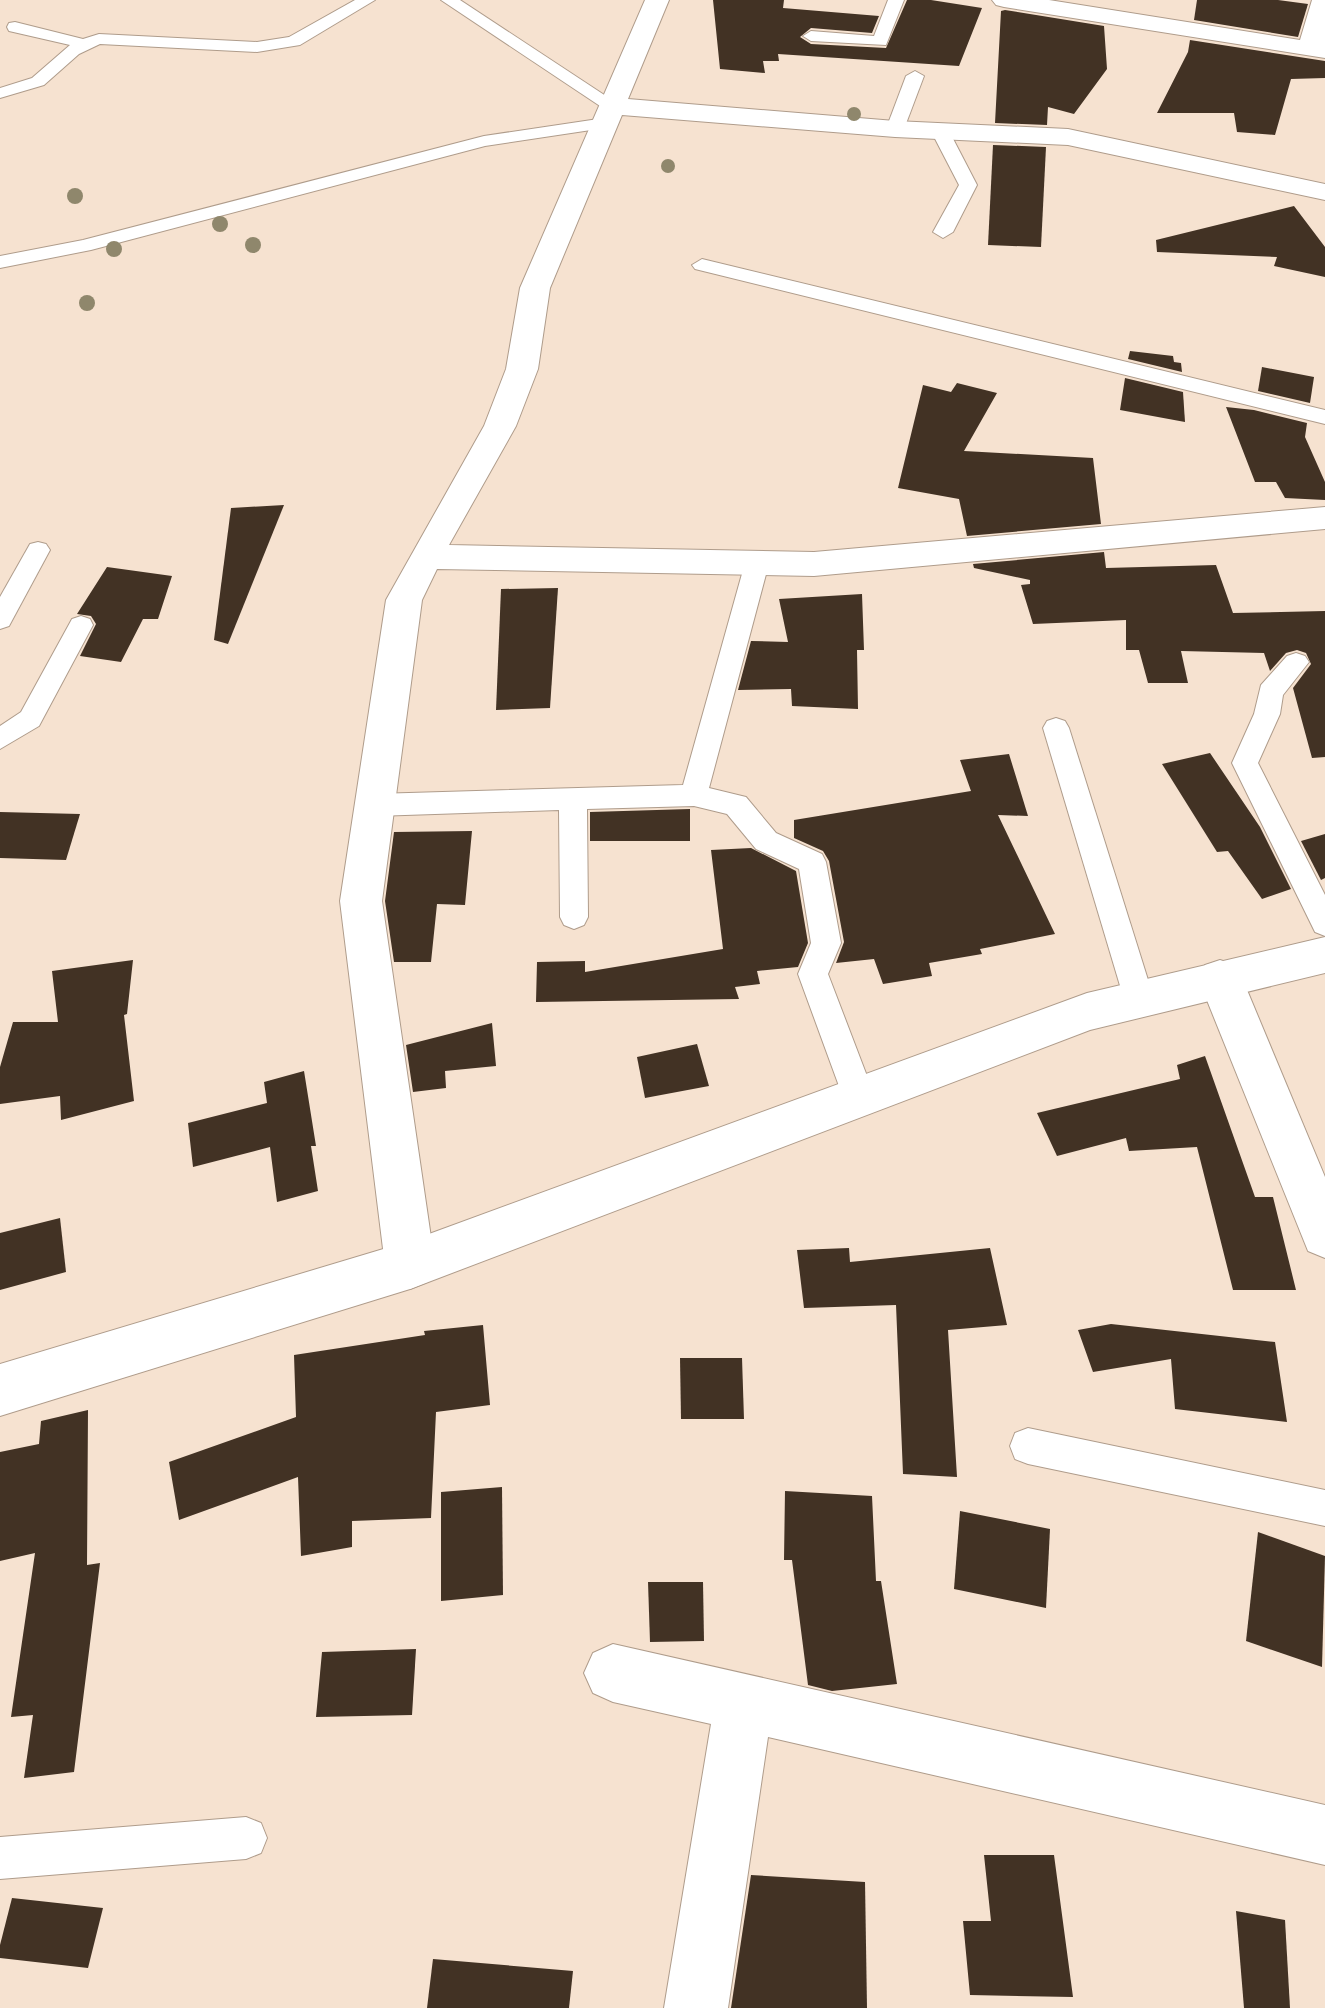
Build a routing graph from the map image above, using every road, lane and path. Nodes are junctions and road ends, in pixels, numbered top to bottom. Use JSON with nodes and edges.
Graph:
{"nodes":[{"id":1,"x":367,"y":0,"type":"edge"},
{"id":2,"x":449,"y":0,"type":"edge"},
{"id":3,"x":657,"y":0,"type":"edge"},
{"id":4,"x":896,"y":0,"type":"edge"},
{"id":5,"x":1004,"y":0,"type":"edge"},
{"id":6,"x":1324,"y":0,"type":"edge"},
{"id":7,"x":15,"y":27,"type":"dead end"},
{"id":8,"x":811,"y":36,"type":"dead end"},
{"id":9,"x":81,"y":43,"type":"junction"},
{"id":10,"x":1317,"y":50,"type":"edge"},
{"id":11,"x":915,"y":76,"type":"dead end"},
{"id":12,"x":0,"y":93,"type":"edge"},
{"id":13,"x":608,"y":114,"type":"junction"},
{"id":14,"x":895,"y":129,"type":"junction"},
{"id":15,"x":940,"y":131,"type":"junction"},
{"id":16,"x":1325,"y":192,"type":"edge"},
{"id":17,"x":943,"y":232,"type":"dead end"},
{"id":18,"x":0,"y":262,"type":"edge"},
{"id":19,"x":702,"y":265,"type":"dead end"},
{"id":20,"x":1325,"y":417,"type":"edge"},
{"id":21,"x":1325,"y":518,"type":"edge"},
{"id":22,"x":38,"y":550,"type":"dead end"},
{"id":23,"x":425,"y":557,"type":"junction"},
{"id":24,"x":757,"y":563,"type":"junction"},
{"id":25,"x":0,"y":620,"type":"edge"},
{"id":26,"x":81,"y":625,"type":"dead end"},
{"id":27,"x":1296,"y":662,"type":"dead end"},
{"id":28,"x":1056,"y":728,"type":"dead end"},
{"id":29,"x":0,"y":739,"type":"edge"},
{"id":30,"x":694,"y":795,"type":"junction"},
{"id":31,"x":573,"y":799,"type":"junction"},
{"id":32,"x":375,"y":805,"type":"junction"},
{"id":33,"x":574,"y":917,"type":"dead end"},
{"id":34,"x":1325,"y":924,"type":"edge"},
{"id":35,"x":1325,"y":955,"type":"edge"},
{"id":36,"x":1220,"y":978,"type":"junction"},
{"id":37,"x":1139,"y":999,"type":"junction"},
{"id":38,"x":859,"y":1097,"type":"junction"},
{"id":39,"x":1325,"y":1235,"type":"edge"},
{"id":40,"x":410,"y":1265,"type":"junction"},
{"id":41,"x":0,"y":1390,"type":"edge"},
{"id":42,"x":1028,"y":1446,"type":"dead end"},
{"id":43,"x":1325,"y":1508,"type":"edge"},
{"id":44,"x":613,"y":1673,"type":"dead end"},
{"id":45,"x":744,"y":1703,"type":"junction"},
{"id":46,"x":1325,"y":1835,"type":"edge"},
{"id":47,"x":246,"y":1838,"type":"dead end"},
{"id":48,"x":0,"y":1858,"type":"edge"},
{"id":49,"x":696,"y":2008,"type":"edge"}],
"edges":[{"from":1,"to":9,"type":"lane"},
{"from":2,"to":13,"type":"lane"},
{"from":3,"to":13,"type":"street"},
{"from":4,"to":8,"type":"lane"},
{"from":5,"to":10,"type":"street"},
{"from":6,"to":10,"type":"street"},
{"from":7,"to":9,"type":"lane"},
{"from":9,"to":12,"type":"lane"},
{"from":11,"to":14,"type":"lane"},
{"from":13,"to":14,"type":"street"},
{"from":13,"to":18,"type":"lane"},
{"from":13,"to":23,"type":"street"},
{"from":14,"to":15,"type":"street"},
{"from":15,"to":16,"type":"street"},
{"from":15,"to":17,"type":"lane"},
{"from":19,"to":20,"type":"lane"},
{"from":21,"to":24,"type":"street"},
{"from":22,"to":25,"type":"lane"},
{"from":23,"to":24,"type":"street"},
{"from":23,"to":32,"type":"street"},
{"from":24,"to":30,"type":"lane"},
{"from":26,"to":29,"type":"lane"},
{"from":27,"to":34,"type":"lane"},
{"from":28,"to":37,"type":"lane"},
{"from":30,"to":31,"type":"lane"},
{"from":30,"to":38,"type":"lane"},
{"from":31,"to":32,"type":"lane"},
{"from":31,"to":33,"type":"lane"},
{"from":32,"to":40,"type":"street"},
{"from":35,"to":36,"type":"street"},
{"from":36,"to":37,"type":"street"},
{"from":36,"to":39,"type":"street"},
{"from":37,"to":38,"type":"street"},
{"from":38,"to":40,"type":"street"},
{"from":40,"to":41,"type":"street"},
{"from":42,"to":43,"type":"lane"},
{"from":44,"to":45,"type":"street"},
{"from":45,"to":46,"type":"street"},
{"from":45,"to":49,"type":"street"},
{"from":47,"to":48,"type":"lane"}]}
